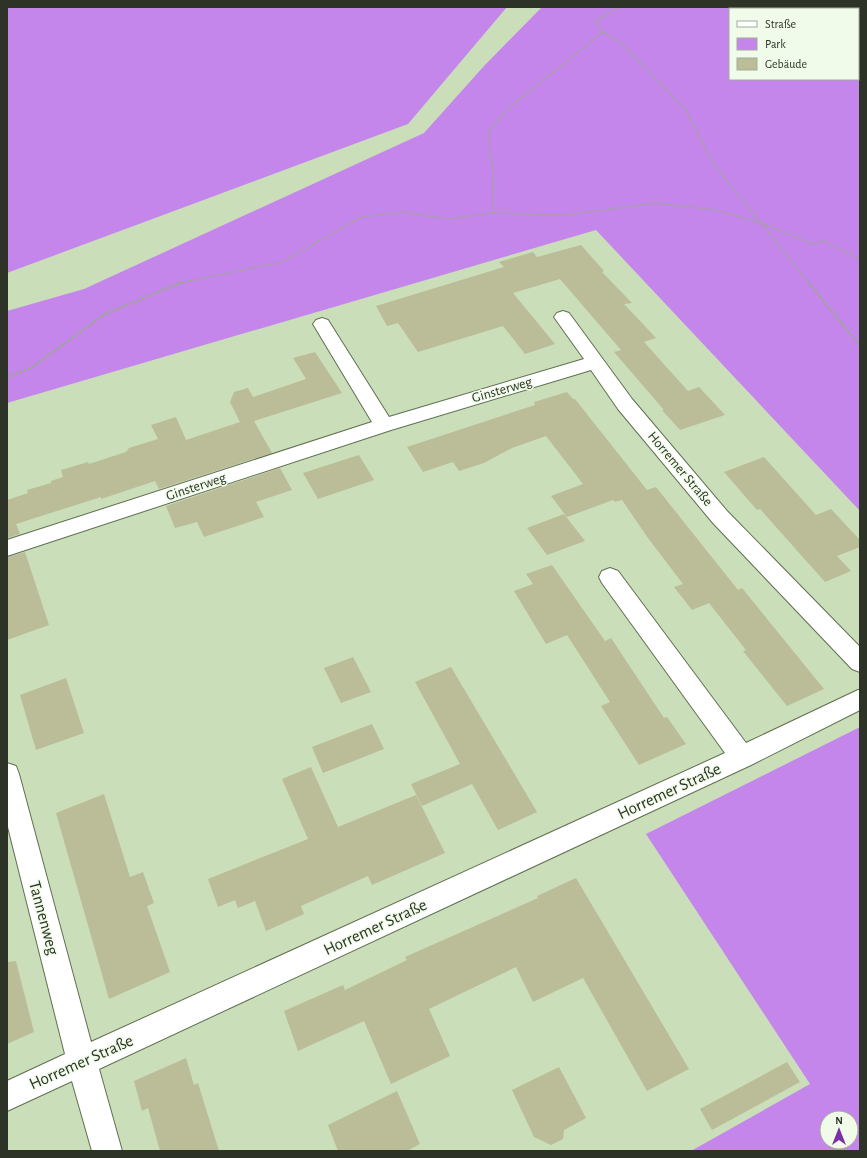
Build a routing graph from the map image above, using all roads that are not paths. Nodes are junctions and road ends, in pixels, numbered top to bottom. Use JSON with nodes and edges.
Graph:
{"nodes":[{"id":1,"x":563,"y":317,"type":"dead end"},
{"id":2,"x":322,"y":324,"type":"dead end"},
{"id":3,"x":596,"y":362,"type":"junction"},
{"id":4,"x":384,"y":425,"type":"junction"},
{"id":5,"x":7,"y":548,"type":"edge"},
{"id":6,"x":610,"y":576,"type":"dead end"},
{"id":7,"x":860,"y":662,"type":"edge"},
{"id":8,"x":860,"y":700,"type":"edge"},
{"id":9,"x":742,"y":757,"type":"junction"},
{"id":10,"x":7,"y":774,"type":"edge"},
{"id":11,"x":82,"y":1062,"type":"junction"},
{"id":12,"x":7,"y":1096,"type":"edge"},
{"id":13,"x":107,"y":1151,"type":"edge"}],
"edges":[{"from":1,"to":3,"type":"street","name":"Horremer Straße"},
{"from":2,"to":4,"type":"street"},
{"from":3,"to":4,"type":"street","name":"Ginsterweg"},
{"from":3,"to":7,"type":"street","name":"Horremer Straße"},
{"from":4,"to":5,"type":"street","name":"Ginsterweg"},
{"from":6,"to":9,"type":"street"},
{"from":8,"to":9,"type":"street","name":"Horremer Straße"},
{"from":9,"to":11,"type":"street","name":"Horremer Straße"},
{"from":10,"to":11,"type":"street","name":"Tannenweg"},
{"from":11,"to":12,"type":"street","name":"Horremer Straße"},
{"from":11,"to":13,"type":"street","name":"Tannenweg"}]}
